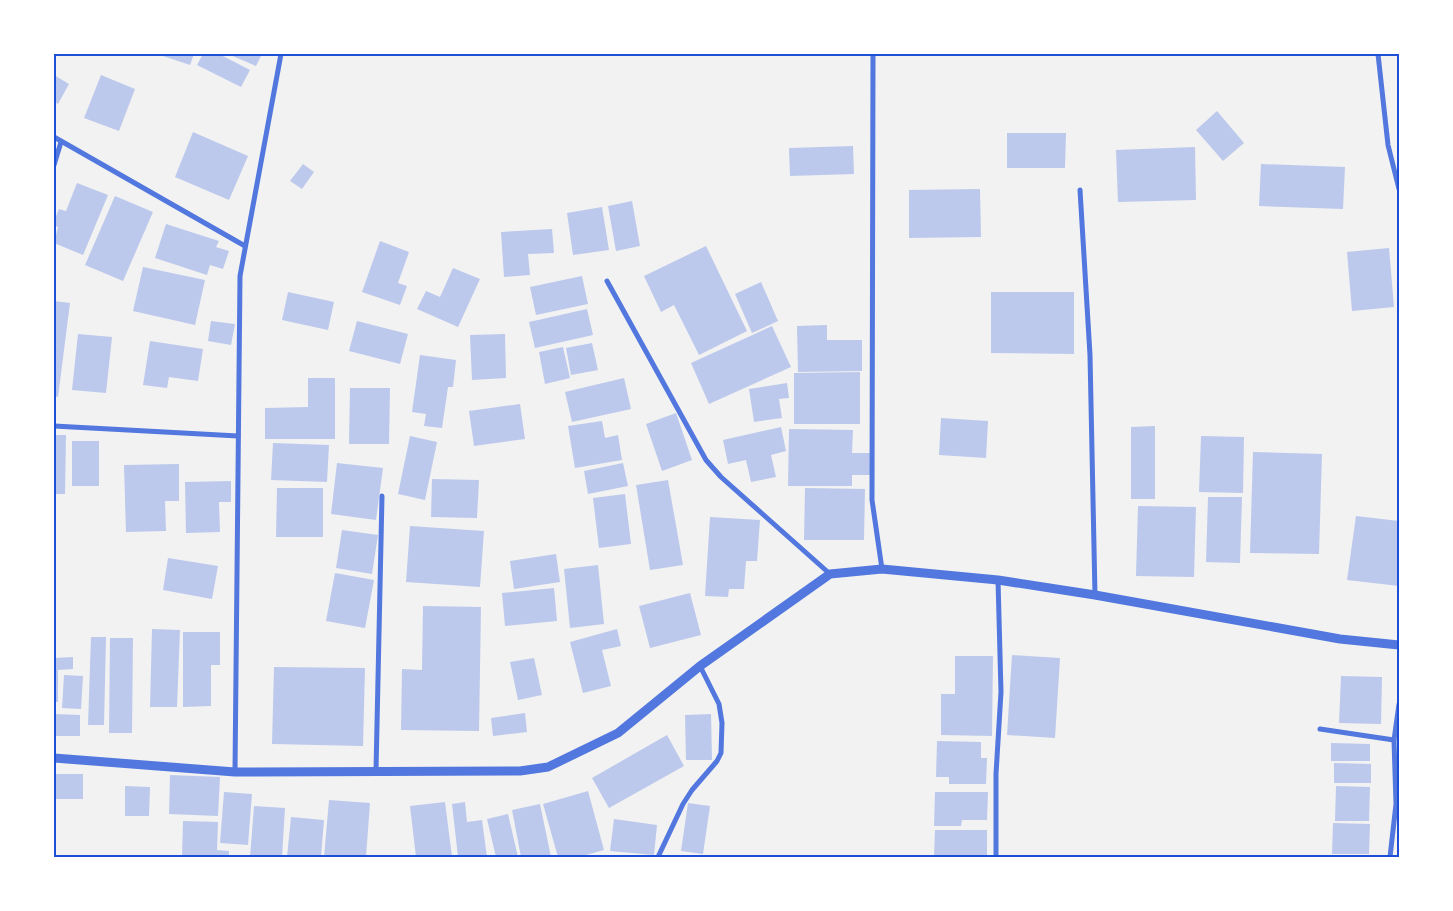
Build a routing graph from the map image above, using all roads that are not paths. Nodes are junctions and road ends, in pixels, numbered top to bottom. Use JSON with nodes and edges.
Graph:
{"nodes":[{"id":1,"x":281,"y":54,"type":"edge"},
{"id":2,"x":873,"y":54,"type":"edge"},
{"id":3,"x":1378,"y":54,"type":"edge"},
{"id":4,"x":54,"y":137,"type":"edge"},
{"id":5,"x":61,"y":142,"type":"junction"},
{"id":6,"x":54,"y":165,"type":"edge"},
{"id":7,"x":1399,"y":189,"type":"edge"},
{"id":8,"x":1080,"y":190,"type":"dead end"},
{"id":9,"x":246,"y":246,"type":"junction"},
{"id":10,"x":607,"y":281,"type":"dead end"},
{"id":11,"x":54,"y":426,"type":"edge"},
{"id":12,"x":238,"y":436,"type":"junction"},
{"id":13,"x":382,"y":496,"type":"dead end"},
{"id":14,"x":882,"y":569,"type":"junction"},
{"id":15,"x":830,"y":574,"type":"junction"},
{"id":16,"x":998,"y":580,"type":"junction"},
{"id":17,"x":1095,"y":595,"type":"junction"},
{"id":18,"x":1399,"y":645,"type":"edge"},
{"id":19,"x":700,"y":666,"type":"junction"},
{"id":20,"x":1399,"y":704,"type":"edge"},
{"id":21,"x":1320,"y":730,"type":"dead end"},
{"id":22,"x":1394,"y":740,"type":"junction"},
{"id":23,"x":54,"y":758,"type":"edge"},
{"id":24,"x":235,"y":772,"type":"junction"},
{"id":25,"x":376,"y":772,"type":"junction"},
{"id":26,"x":1397,"y":804,"type":"edge"},
{"id":27,"x":658,"y":857,"type":"edge"},
{"id":28,"x":996,"y":857,"type":"edge"},
{"id":29,"x":1390,"y":857,"type":"edge"}],
"edges":[{"from":1,"to":9,"type":"street"},
{"from":2,"to":14,"type":"street"},
{"from":3,"to":7,"type":"street"},
{"from":4,"to":5,"type":"street"},
{"from":5,"to":6,"type":"street"},
{"from":5,"to":9,"type":"street"},
{"from":8,"to":17,"type":"street"},
{"from":9,"to":12,"type":"street"},
{"from":10,"to":15,"type":"street"},
{"from":11,"to":12,"type":"street"},
{"from":12,"to":24,"type":"street"},
{"from":13,"to":25,"type":"street"},
{"from":14,"to":15,"type":"street"},
{"from":14,"to":16,"type":"street"},
{"from":15,"to":19,"type":"street"},
{"from":16,"to":17,"type":"street"},
{"from":16,"to":28,"type":"street"},
{"from":17,"to":18,"type":"street"},
{"from":19,"to":25,"type":"street"},
{"from":19,"to":27,"type":"street"},
{"from":20,"to":22,"type":"street"},
{"from":21,"to":22,"type":"street"},
{"from":22,"to":26,"type":"street"},
{"from":23,"to":24,"type":"street"},
{"from":24,"to":25,"type":"street"},
{"from":26,"to":29,"type":"street"}]}
